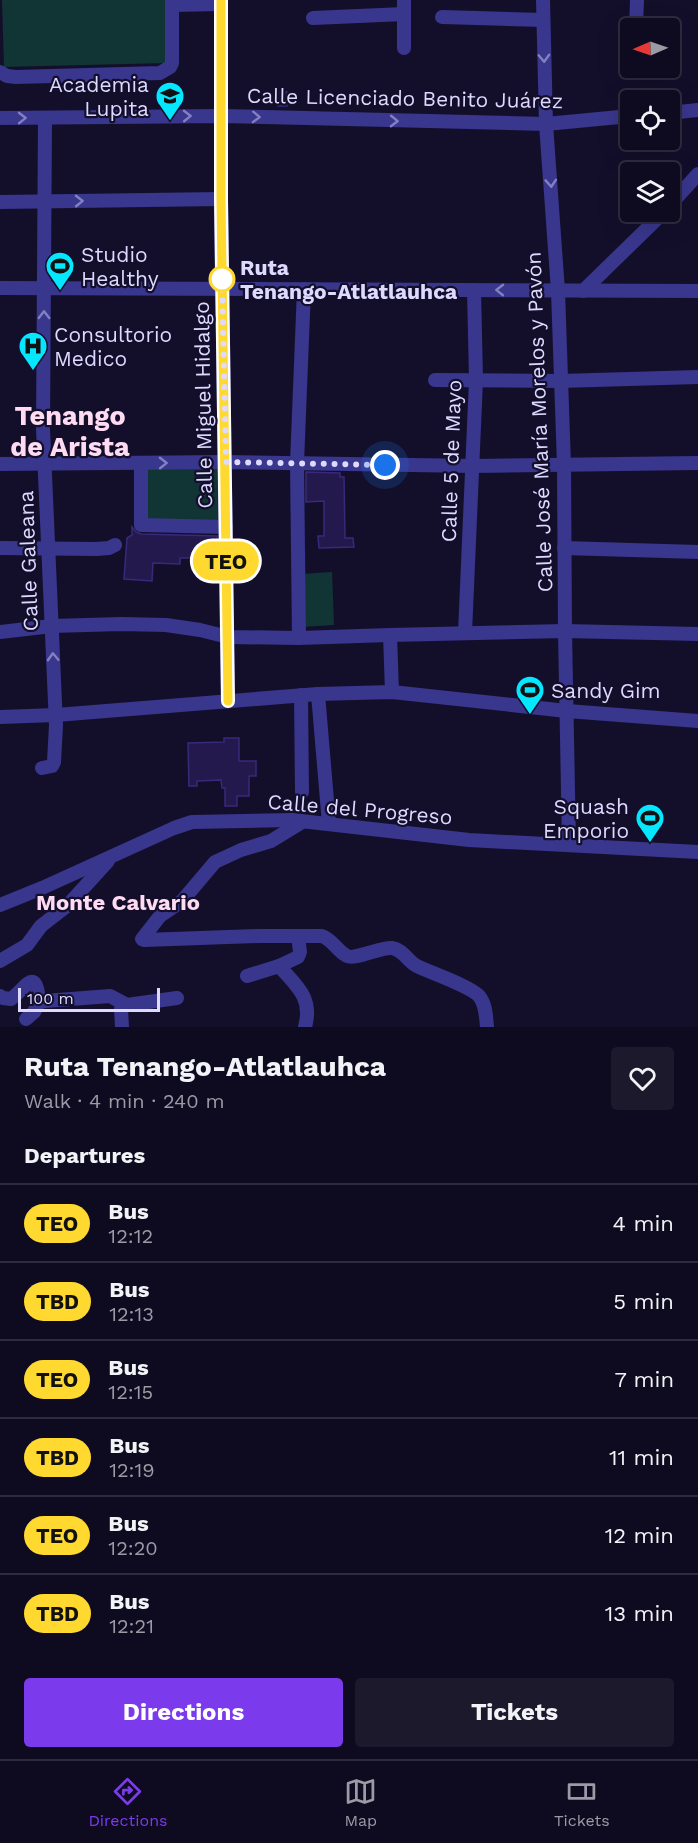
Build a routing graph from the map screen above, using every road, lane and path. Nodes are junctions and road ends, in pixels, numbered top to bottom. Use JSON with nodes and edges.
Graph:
{"nodes":[{"id":1,"x":543,"y":0,"type":"edge"},
{"id":2,"x":637,"y":0,"type":"edge"},
{"id":3,"x":172,"y":2,"type":"edge"},
{"id":4,"x":221,"y":2,"type":"edge"},
{"id":5,"x":404,"y":7,"type":"edge"},
{"id":6,"x":442,"y":17,"type":"dead end"},
{"id":7,"x":313,"y":18,"type":"dead end"},
{"id":8,"x":636,"y":18,"type":"edge"},
{"id":9,"x":543,"y":20,"type":"junction"},
{"id":10,"x":404,"y":48,"type":"dead end"},
{"id":11,"x":0,"y":72,"type":"edge"},
{"id":12,"x":698,"y":110,"type":"edge"},
{"id":13,"x":680,"y":112,"type":"edge"},
{"id":14,"x":222,"y":116,"type":"junction"},
{"id":15,"x":620,"y":117,"type":"edge"},
{"id":16,"x":0,"y":118,"type":"edge"},
{"id":17,"x":45,"y":118,"type":"junction"},
{"id":18,"x":546,"y":124,"type":"junction"},
{"id":19,"x":698,"y":174,"type":"edge"},
{"id":20,"x":680,"y":194,"type":"edge"},
{"id":21,"x":221,"y":199,"type":"junction"},
{"id":22,"x":45,"y":201,"type":"junction"},
{"id":23,"x":0,"y":202,"type":"edge"},
{"id":24,"x":654,"y":222,"type":"edge"},
{"id":25,"x":0,"y":288,"type":"edge"},
{"id":26,"x":45,"y":288,"type":"junction"},
{"id":27,"x":304,"y":288,"type":"junction"},
{"id":28,"x":222,"y":289,"type":"junction"},
{"id":29,"x":474,"y":290,"type":"junction"},
{"id":30,"x":558,"y":291,"type":"junction"},
{"id":31,"x":583,"y":291,"type":"junction"},
{"id":32,"x":698,"y":291,"type":"edge"},
{"id":33,"x":698,"y":377,"type":"edge"},
{"id":34,"x":435,"y":380,"type":"dead end"},
{"id":35,"x":476,"y":380,"type":"junction"},
{"id":36,"x":560,"y":381,"type":"junction"},
{"id":37,"x":226,"y":462,"type":"junction"},
{"id":38,"x":698,"y":462,"type":"edge"},
{"id":39,"x":141,"y":463,"type":"junction"},
{"id":40,"x":297,"y":463,"type":"junction"},
{"id":41,"x":0,"y":464,"type":"edge"},
{"id":42,"x":45,"y":465,"type":"junction"},
{"id":43,"x":564,"y":465,"type":"junction"},
{"id":44,"x":473,"y":466,"type":"junction"},
{"id":45,"x":226,"y":527,"type":"junction"},
{"id":46,"x":115,"y":545,"type":"dead end"},
{"id":47,"x":0,"y":548,"type":"edge"},
{"id":48,"x":564,"y":548,"type":"junction"},
{"id":49,"x":48,"y":549,"type":"junction"},
{"id":50,"x":698,"y":552,"type":"edge"},
{"id":51,"x":52,"y":626,"type":"junction"},
{"id":52,"x":565,"y":631,"type":"junction"},
{"id":53,"x":0,"y":632,"type":"edge"},
{"id":54,"x":465,"y":633,"type":"junction"},
{"id":55,"x":698,"y":634,"type":"edge"},
{"id":56,"x":390,"y":635,"type":"junction"},
{"id":57,"x":228,"y":637,"type":"junction"},
{"id":58,"x":299,"y":638,"type":"junction"},
{"id":59,"x":392,"y":692,"type":"junction"},
{"id":60,"x":318,"y":694,"type":"junction"},
{"id":61,"x":301,"y":695,"type":"junction"},
{"id":62,"x":228,"y":701,"type":"junction"},
{"id":63,"x":567,"y":711,"type":"junction"},
{"id":64,"x":56,"y":715,"type":"junction"},
{"id":65,"x":0,"y":717,"type":"edge"},
{"id":66,"x":698,"y":721,"type":"edge"},
{"id":67,"x":42,"y":768,"type":"dead end"},
{"id":68,"x":302,"y":792,"type":"dead end"},
{"id":69,"x":302,"y":822,"type":"junction"},
{"id":70,"x":329,"y":824,"type":"junction"},
{"id":71,"x":569,"y":844,"type":"junction"},
{"id":72,"x":698,"y":852,"type":"edge"},
{"id":73,"x":111,"y":857,"type":"junction"},
{"id":74,"x":0,"y":905,"type":"edge"},
{"id":75,"x":298,"y":936,"type":"junction"},
{"id":76,"x":0,"y":961,"type":"edge"},
{"id":77,"x":279,"y":966,"type":"junction"},
{"id":78,"x":247,"y":976,"type":"dead end"},
{"id":79,"x":0,"y":996,"type":"edge"},
{"id":80,"x":177,"y":998,"type":"dead end"},
{"id":81,"x":39,"y":1002,"type":"junction"},
{"id":82,"x":124,"y":1005,"type":"junction"},
{"id":83,"x":26,"y":1019,"type":"dead end"},
{"id":84,"x":122,"y":1027,"type":"edge"},
{"id":85,"x":305,"y":1027,"type":"edge"},
{"id":86,"x":487,"y":1027,"type":"edge"}],
"edges":[{"from":1,"to":9,"type":"street","name":"Calle José María Morelos y Pavón"},
{"from":2,"to":8,"type":"street"},
{"from":3,"to":4,"type":"street"},
{"from":3,"to":11,"type":"street"},
{"from":4,"to":14,"type":"street","name":"Calle Miguel Hidalgo"},
{"from":5,"to":7,"type":"street"},
{"from":5,"to":10,"type":"street"},
{"from":6,"to":9,"type":"street"},
{"from":9,"to":18,"type":"street","name":"Calle José María Morelos y Pavón","one_way":true},
{"from":12,"to":13,"type":"street"},
{"from":17,"to":14,"type":"street","name":"Calle Licenciado Benito Juárez","one_way":true},
{"from":14,"to":18,"type":"street","name":"Calle Licenciado Benito Juárez","one_way":true},
{"from":14,"to":21,"type":"street","name":"Calle Miguel Hidalgo"},
{"from":15,"to":18,"type":"street","name":"Calle Licenciado Benito Juárez"},
{"from":16,"to":17,"type":"street","name":"Calle Licenciado Benito Juárez","one_way":true},
{"from":17,"to":22,"type":"street","name":"Calle Galeana"},
{"from":18,"to":30,"type":"street","name":"Calle José María Morelos y Pavón","one_way":true},
{"from":19,"to":20,"type":"street"},
{"from":22,"to":21,"type":"street","one_way":true},
{"from":21,"to":28,"type":"street","name":"Calle Miguel Hidalgo"},
{"from":22,"to":23,"type":"street"},
{"from":22,"to":26,"type":"street","name":"Calle Galeana"},
{"from":24,"to":31,"type":"street"},
{"from":25,"to":26,"type":"street"},
{"from":26,"to":28,"type":"street"},
{"from":42,"to":26,"type":"street","name":"Calle Galeana","one_way":true},
{"from":27,"to":28,"type":"street"},
{"from":27,"to":29,"type":"street"},
{"from":27,"to":40,"type":"street"},
{"from":28,"to":37,"type":"street","name":"Calle Miguel Hidalgo"},
{"from":30,"to":29,"type":"street","one_way":true},
{"from":29,"to":35,"type":"street","name":"Calle 5 de Mayo"},
{"from":30,"to":31,"type":"street"},
{"from":30,"to":36,"type":"street","name":"Calle José María Morelos y Pavón"},
{"from":31,"to":32,"type":"street"},
{"from":33,"to":36,"type":"street"},
{"from":34,"to":35,"type":"street"},
{"from":35,"to":36,"type":"street"},
{"from":35,"to":44,"type":"street","name":"Calle 5 de Mayo"},
{"from":36,"to":43,"type":"street","name":"Calle José María Morelos y Pavón"},
{"from":39,"to":37,"type":"street","one_way":true},
{"from":37,"to":40,"type":"street"},
{"from":37,"to":45,"type":"street","name":"Calle Miguel Hidalgo"},
{"from":38,"to":43,"type":"street"},
{"from":39,"to":42,"type":"street"},
{"from":39,"to":45,"type":"street"},
{"from":40,"to":44,"type":"street"},
{"from":40,"to":58,"type":"street"},
{"from":41,"to":42,"type":"street"},
{"from":42,"to":49,"type":"street","name":"Calle Galeana"},
{"from":43,"to":44,"type":"street"},
{"from":43,"to":48,"type":"street","name":"Calle José María Morelos y Pavón"},
{"from":44,"to":54,"type":"street","name":"Calle 5 de Mayo"},
{"from":45,"to":57,"type":"street","name":"Calle Miguel Hidalgo"},
{"from":46,"to":49,"type":"street"},
{"from":47,"to":49,"type":"street"},
{"from":48,"to":50,"type":"street"},
{"from":48,"to":52,"type":"street","name":"Calle José María Morelos y Pavón"},
{"from":49,"to":51,"type":"street","name":"Calle Galeana"},
{"from":51,"to":53,"type":"street"},
{"from":51,"to":57,"type":"street"},
{"from":64,"to":51,"type":"street","name":"Calle Galeana","one_way":true},
{"from":52,"to":54,"type":"street"},
{"from":52,"to":55,"type":"street"},
{"from":52,"to":63,"type":"street","name":"Calle José María Morelos y Pavón"},
{"from":54,"to":56,"type":"street"},
{"from":56,"to":58,"type":"street"},
{"from":56,"to":59,"type":"street"},
{"from":57,"to":58,"type":"street"},
{"from":57,"to":62,"type":"street","name":"Calle Miguel Hidalgo"},
{"from":59,"to":60,"type":"street"},
{"from":59,"to":63,"type":"street"},
{"from":60,"to":61,"type":"street"},
{"from":60,"to":70,"type":"street"},
{"from":61,"to":62,"type":"street"},
{"from":61,"to":68,"type":"street"},
{"from":62,"to":64,"type":"street"},
{"from":63,"to":66,"type":"street"},
{"from":63,"to":71,"type":"street","name":"Calle José María Morelos y Pavón"},
{"from":64,"to":65,"type":"street"},
{"from":64,"to":67,"type":"street","name":"Calle Galeana"},
{"from":69,"to":70,"type":"street","name":"Calle del Progreso"},
{"from":69,"to":73,"type":"street","name":"Calle del Progreso"},
{"from":69,"to":75,"type":"street"},
{"from":70,"to":71,"type":"street","name":"Calle del Progreso"},
{"from":71,"to":72,"type":"street","name":"Calle del Progreso"},
{"from":73,"to":74,"type":"street","name":"Calle del Progreso"},
{"from":73,"to":76,"type":"street"},
{"from":75,"to":77,"type":"street"},
{"from":75,"to":86,"type":"street"},
{"from":77,"to":78,"type":"street"},
{"from":77,"to":85,"type":"street"},
{"from":79,"to":81,"type":"street"},
{"from":80,"to":82,"type":"street"},
{"from":81,"to":82,"type":"street"},
{"from":81,"to":83,"type":"street"},
{"from":82,"to":84,"type":"street"}]}
